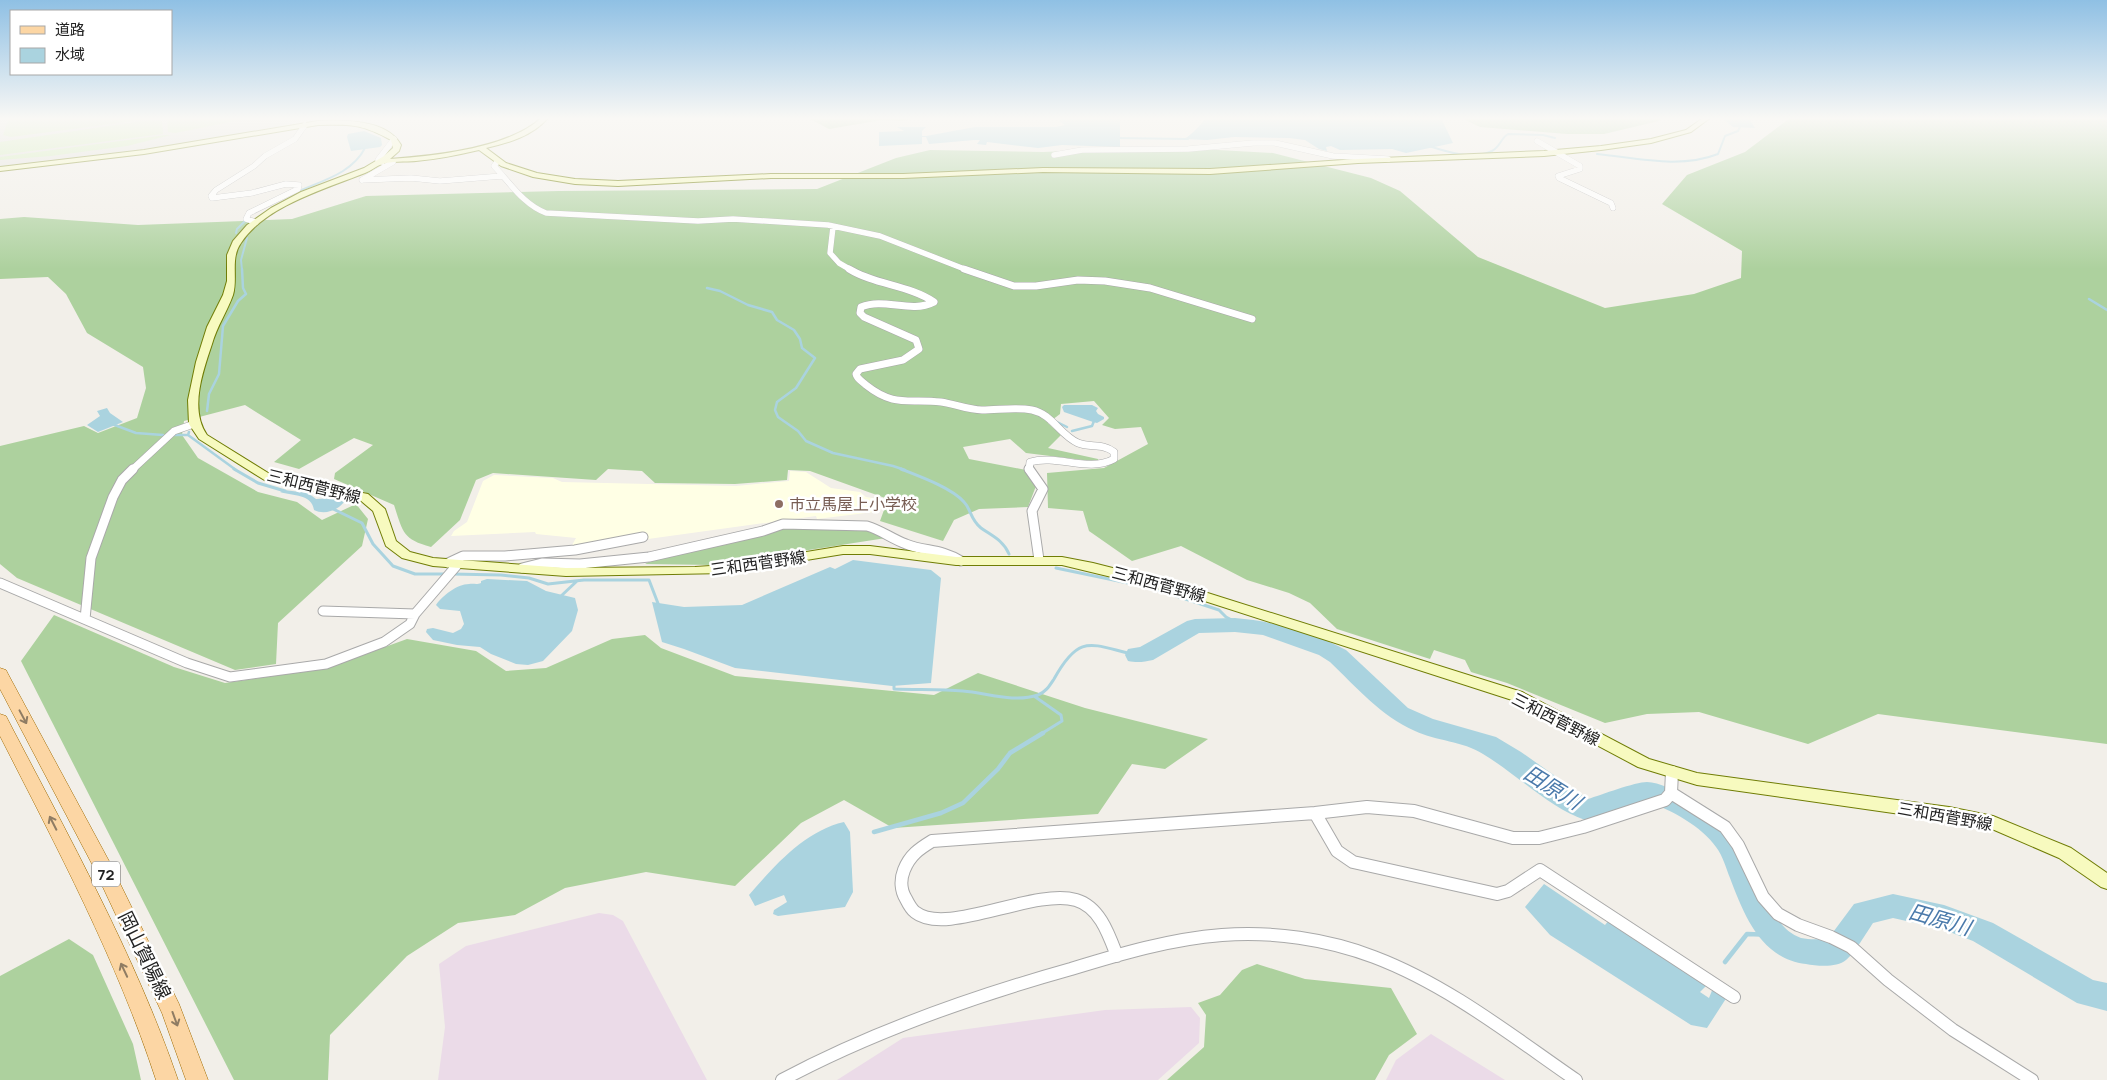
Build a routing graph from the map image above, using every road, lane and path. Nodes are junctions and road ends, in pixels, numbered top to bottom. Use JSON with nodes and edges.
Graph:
{"nodes":[{"id":1,"x":250,"y":168,"type":"edge"},
{"id":2,"x":371,"y":168,"type":"edge"},
{"id":3,"x":378,"y":168,"type":"edge"},
{"id":4,"x":496,"y":168,"type":"edge"},
{"id":5,"x":514,"y":168,"type":"edge"},
{"id":6,"x":1265,"y":168,"type":"edge"},
{"id":7,"x":1578,"y":168,"type":"edge"},
{"id":8,"x":502,"y":176,"type":"junction"},
{"id":9,"x":1613,"y":208,"type":"dead end"},
{"id":10,"x":256,"y":222,"type":"junction"},
{"id":11,"x":833,"y":227,"type":"junction"},
{"id":12,"x":1252,"y":319,"type":"dead end"},
{"id":13,"x":194,"y":424,"type":"junction"},
{"id":14,"x":643,"y":537,"type":"dead end"},
{"id":15,"x":1039,"y":560,"type":"junction"},
{"id":16,"x":961,"y":561,"type":"junction"},
{"id":17,"x":451,"y":569,"type":"junction"},
{"id":18,"x":519,"y":569,"type":"junction"},
{"id":19,"x":0,"y":583,"type":"edge"},
{"id":20,"x":323,"y":611,"type":"dead end"},
{"id":21,"x":415,"y":614,"type":"junction"},
{"id":22,"x":85,"y":619,"type":"junction"},
{"id":23,"x":0,"y":674,"type":"edge"},
{"id":24,"x":0,"y":720,"type":"edge"},
{"id":25,"x":1672,"y":772,"type":"junction"},
{"id":26,"x":1669,"y":796,"type":"junction"},
{"id":27,"x":1315,"y":813,"type":"junction"},
{"id":28,"x":2107,"y":882,"type":"edge"},
{"id":29,"x":1117,"y":956,"type":"junction"},
{"id":30,"x":1734,"y":997,"type":"dead end"},
{"id":31,"x":167,"y":1080,"type":"edge"},
{"id":32,"x":197,"y":1080,"type":"edge"},
{"id":33,"x":782,"y":1080,"type":"edge"},
{"id":34,"x":1576,"y":1080,"type":"edge"},
{"id":35,"x":2032,"y":1080,"type":"edge"}],
"edges":[{"from":1,"to":10,"type":"street"},
{"from":2,"to":10,"type":"main road"},
{"from":3,"to":8,"type":"street"},
{"from":4,"to":8,"type":"street"},
{"from":5,"to":6,"type":"main road"},
{"from":7,"to":9,"type":"street"},
{"from":8,"to":11,"type":"street"},
{"from":10,"to":13,"type":"main road"},
{"from":11,"to":12,"type":"street"},
{"from":11,"to":15,"type":"street"},
{"from":13,"to":17,"type":"main road","name":"三和西菅野線"},
{"from":13,"to":22,"type":"street"},
{"from":14,"to":17,"type":"street"},
{"from":15,"to":16,"type":"main road","name":"三和西菅野線"},
{"from":15,"to":25,"type":"main road","name":"三和西菅野線"},
{"from":16,"to":18,"type":"main road","name":"三和西菅野線"},
{"from":16,"to":18,"type":"street"},
{"from":17,"to":18,"type":"main road","name":"三和西菅野線"},
{"from":17,"to":21,"type":"street"},
{"from":19,"to":22,"type":"street"},
{"from":20,"to":21,"type":"street"},
{"from":21,"to":22,"type":"street"},
{"from":23,"to":32,"type":"main road","name":"岡山賀陽線","number":"72","one_way":true},
{"from":31,"to":24,"type":"main road","name":"岡山賀陽線","number":"72","one_way":true},
{"from":25,"to":26,"type":"street"},
{"from":25,"to":28,"type":"main road","name":"三和西菅野線"},
{"from":26,"to":27,"type":"street"},
{"from":26,"to":35,"type":"street"},
{"from":27,"to":29,"type":"street"},
{"from":27,"to":30,"type":"street"},
{"from":29,"to":33,"type":"street"},
{"from":29,"to":34,"type":"street"}]}
